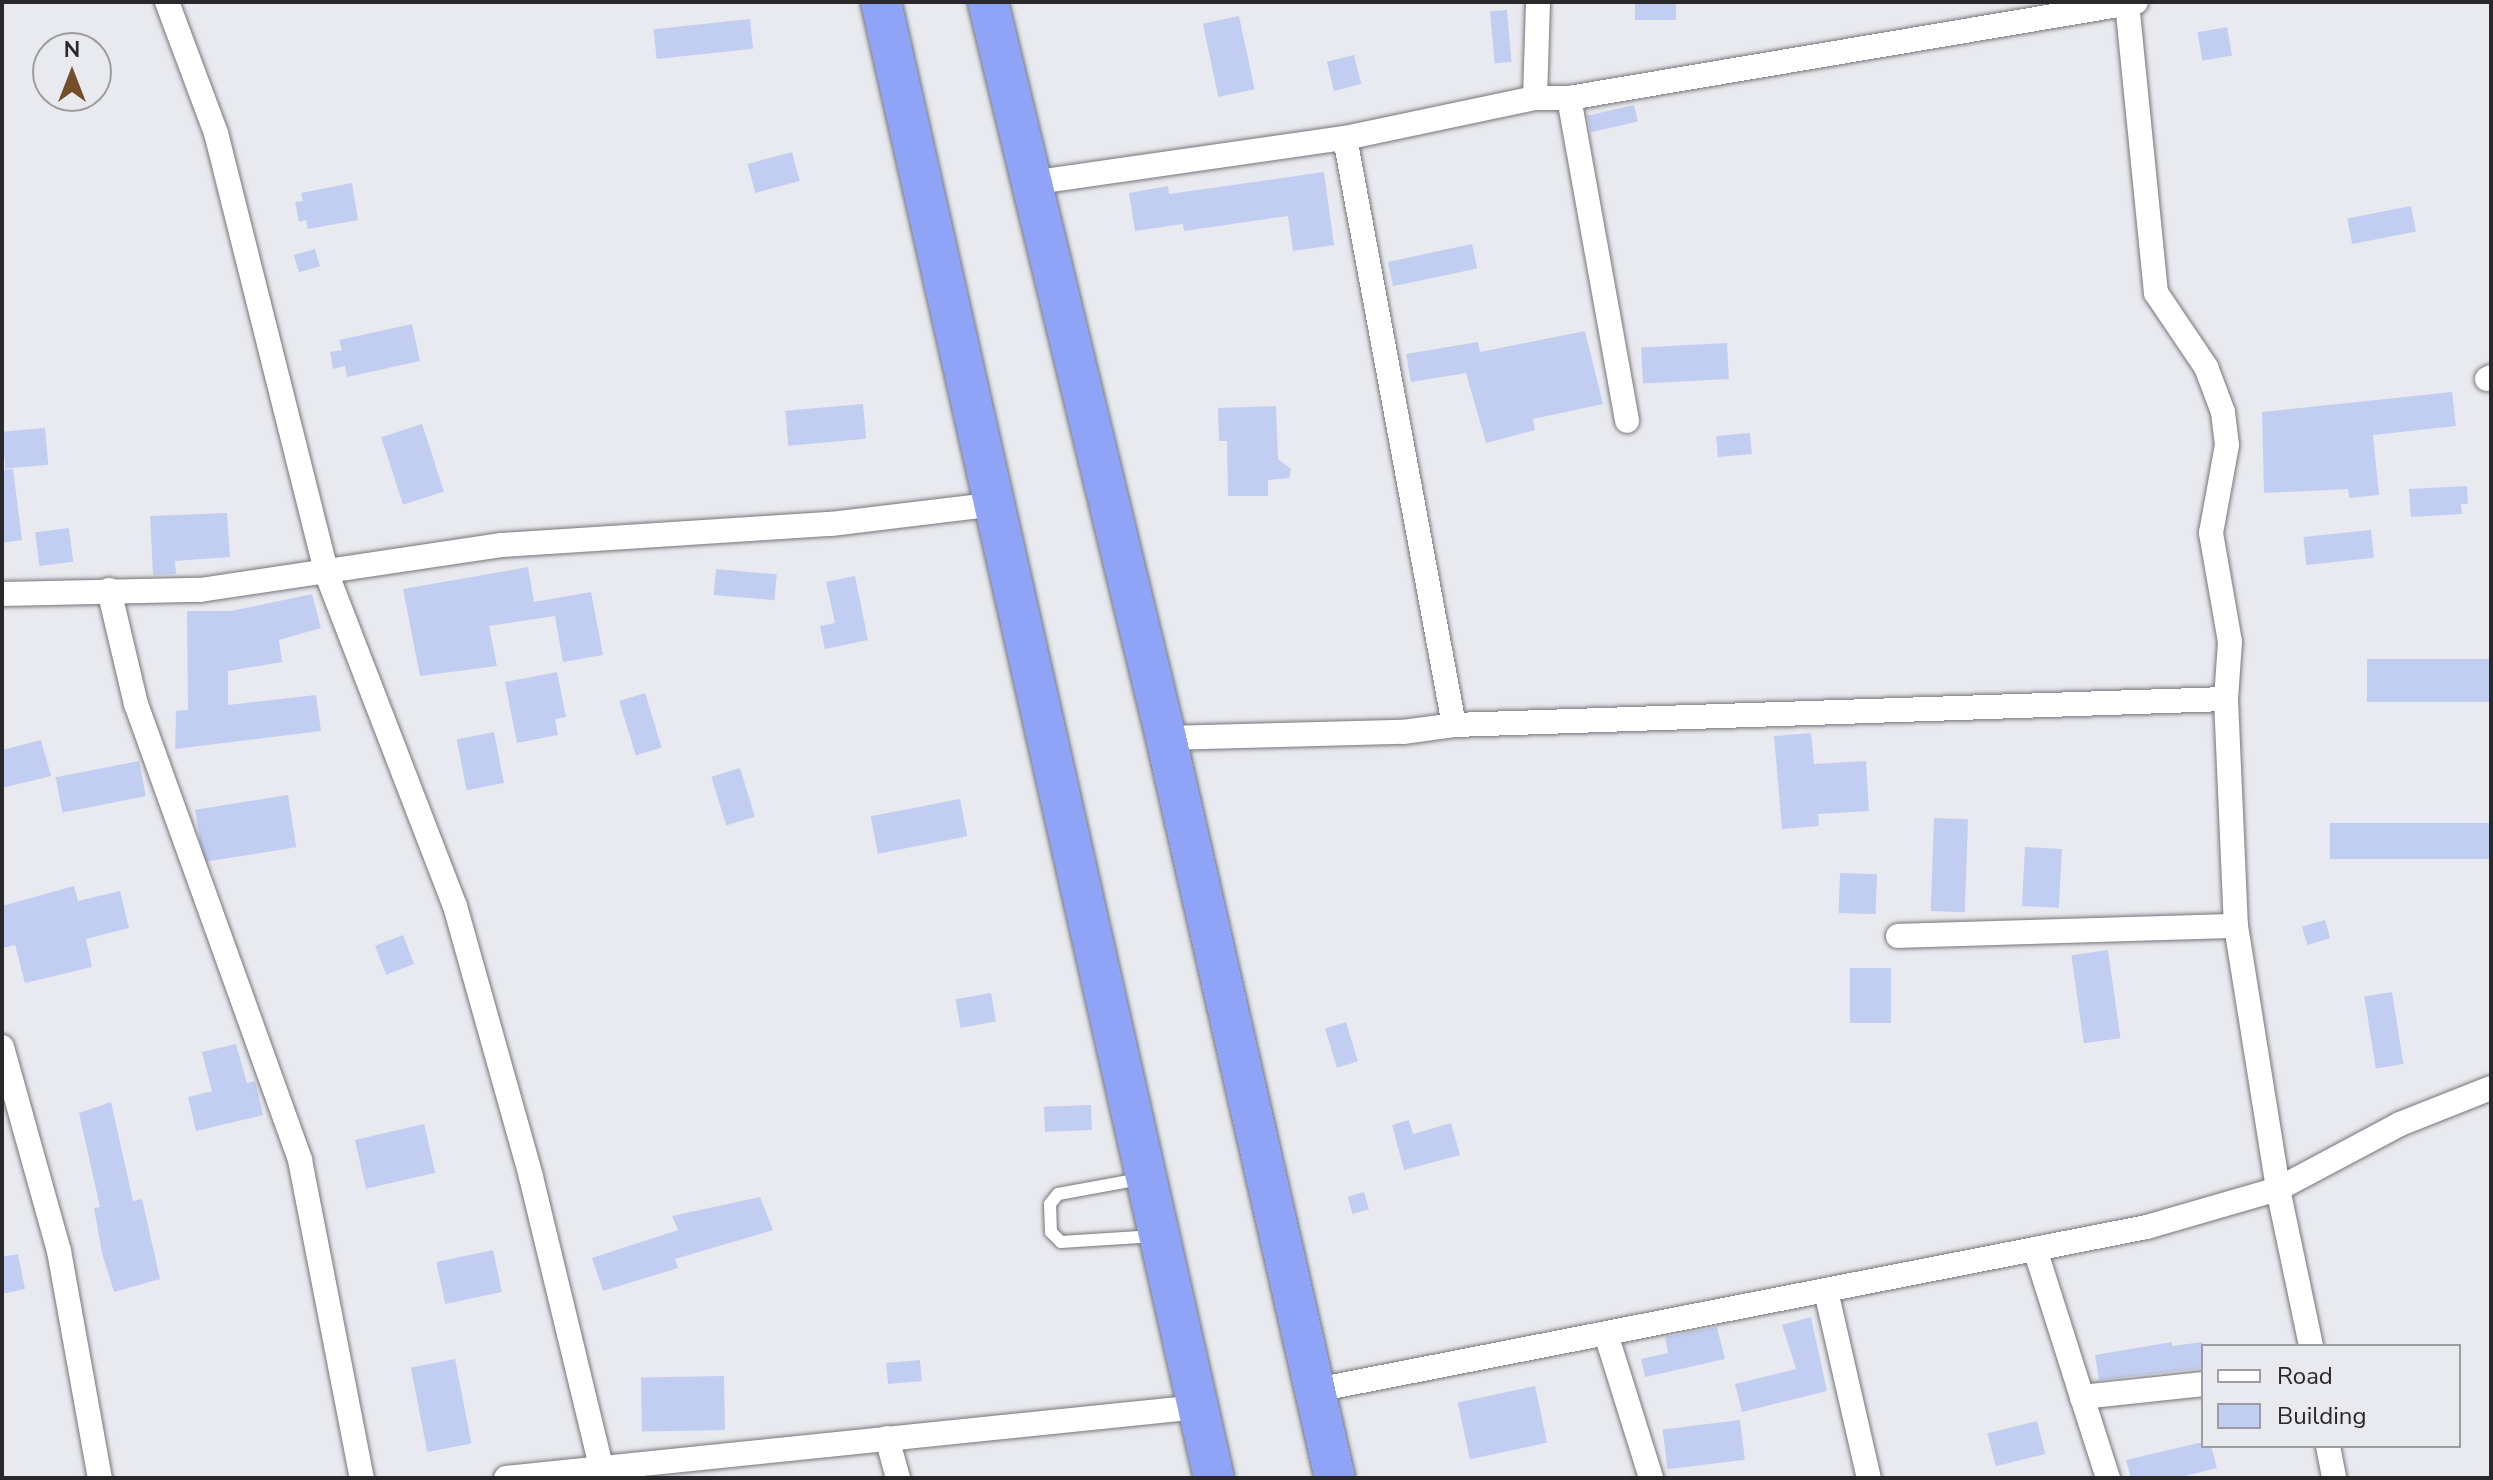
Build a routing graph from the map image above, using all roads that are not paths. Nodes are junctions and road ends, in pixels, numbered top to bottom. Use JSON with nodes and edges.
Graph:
{"nodes":[{"id":1,"x":167,"y":2,"type":"edge"},
{"id":2,"x":881,"y":2,"type":"edge"},
{"id":3,"x":988,"y":2,"type":"edge"},
{"id":4,"x":1538,"y":2,"type":"edge"},
{"id":5,"x":2136,"y":2,"type":"edge"},
{"id":6,"x":2127,"y":3,"type":"edge"},
{"id":7,"x":1535,"y":98,"type":"junction"},
{"id":8,"x":1569,"y":98,"type":"junction"},
{"id":9,"x":1345,"y":138,"type":"junction"},
{"id":10,"x":1031,"y":183,"type":"junction"},
{"id":11,"x":1627,"y":421,"type":"dead end"},
{"id":12,"x":996,"y":504,"type":"junction"},
{"id":13,"x":326,"y":572,"type":"junction"},
{"id":14,"x":109,"y":590,"type":"junction"},
{"id":15,"x":2,"y":594,"type":"edge"},
{"id":16,"x":2226,"y":699,"type":"junction"},
{"id":17,"x":1454,"y":725,"type":"junction"},
{"id":18,"x":1166,"y":738,"type":"junction"},
{"id":19,"x":2236,"y":926,"type":"junction"},
{"id":20,"x":1898,"y":936,"type":"dead end"},
{"id":21,"x":2,"y":1047,"type":"edge"},
{"id":22,"x":2491,"y":1088,"type":"edge"},
{"id":23,"x":1147,"y":1178,"type":"junction"},
{"id":24,"x":2278,"y":1189,"type":"junction"},
{"id":25,"x":1160,"y":1236,"type":"junction"},
{"id":26,"x":2035,"y":1249,"type":"junction"},
{"id":27,"x":1826,"y":1291,"type":"junction"},
{"id":28,"x":1606,"y":1334,"type":"junction"},
{"id":29,"x":2311,"y":1344,"type":"edge"},
{"id":30,"x":2201,"y":1384,"type":"edge"},
{"id":31,"x":1316,"y":1390,"type":"junction"},
{"id":32,"x":2082,"y":1397,"type":"junction"},
{"id":33,"x":1198,"y":1407,"type":"junction"},
{"id":34,"x":887,"y":1438,"type":"junction"},
{"id":35,"x":2328,"y":1448,"type":"edge"},
{"id":36,"x":603,"y":1473,"type":"edge"},
{"id":37,"x":100,"y":1478,"type":"edge"},
{"id":38,"x":362,"y":1478,"type":"edge"},
{"id":39,"x":506,"y":1478,"type":"edge"},
{"id":40,"x":898,"y":1478,"type":"edge"},
{"id":41,"x":1214,"y":1478,"type":"edge"},
{"id":42,"x":1335,"y":1478,"type":"edge"},
{"id":43,"x":1651,"y":1478,"type":"edge"},
{"id":44,"x":1869,"y":1478,"type":"edge"},
{"id":45,"x":2108,"y":1478,"type":"edge"},
{"id":46,"x":2334,"y":1478,"type":"edge"}],
"edges":[{"from":1,"to":13,"type":"street"},
{"from":2,"to":12,"type":"highway"},
{"from":3,"to":10,"type":"highway"},
{"from":4,"to":7,"type":"street"},
{"from":5,"to":6,"type":"street"},
{"from":6,"to":8,"type":"street"},
{"from":6,"to":16,"type":"street"},
{"from":7,"to":8,"type":"street"},
{"from":7,"to":9,"type":"street"},
{"from":8,"to":11,"type":"street"},
{"from":9,"to":10,"type":"street"},
{"from":9,"to":17,"type":"street"},
{"from":10,"to":18,"type":"highway"},
{"from":12,"to":13,"type":"street"},
{"from":12,"to":23,"type":"highway"},
{"from":13,"to":14,"type":"street"},
{"from":13,"to":36,"type":"street"},
{"from":14,"to":15,"type":"street"},
{"from":14,"to":38,"type":"street"},
{"from":16,"to":17,"type":"street"},
{"from":16,"to":19,"type":"street"},
{"from":17,"to":18,"type":"street"},
{"from":18,"to":31,"type":"highway"},
{"from":19,"to":20,"type":"street"},
{"from":19,"to":24,"type":"street"},
{"from":21,"to":37,"type":"street"},
{"from":22,"to":24,"type":"street"},
{"from":23,"to":25,"type":"highway"},
{"from":23,"to":25,"type":"lane"},
{"from":24,"to":26,"type":"street"},
{"from":24,"to":29,"type":"street"},
{"from":25,"to":33,"type":"highway"},
{"from":26,"to":27,"type":"street"},
{"from":26,"to":32,"type":"street"},
{"from":27,"to":28,"type":"street"},
{"from":27,"to":44,"type":"street"},
{"from":28,"to":31,"type":"street"},
{"from":28,"to":43,"type":"street"},
{"from":30,"to":32,"type":"street"},
{"from":31,"to":42,"type":"highway"},
{"from":32,"to":45,"type":"street"},
{"from":33,"to":34,"type":"street"},
{"from":33,"to":41,"type":"highway"},
{"from":34,"to":36,"type":"street"},
{"from":34,"to":40,"type":"street"},
{"from":35,"to":46,"type":"street"},
{"from":36,"to":39,"type":"street"}]}
